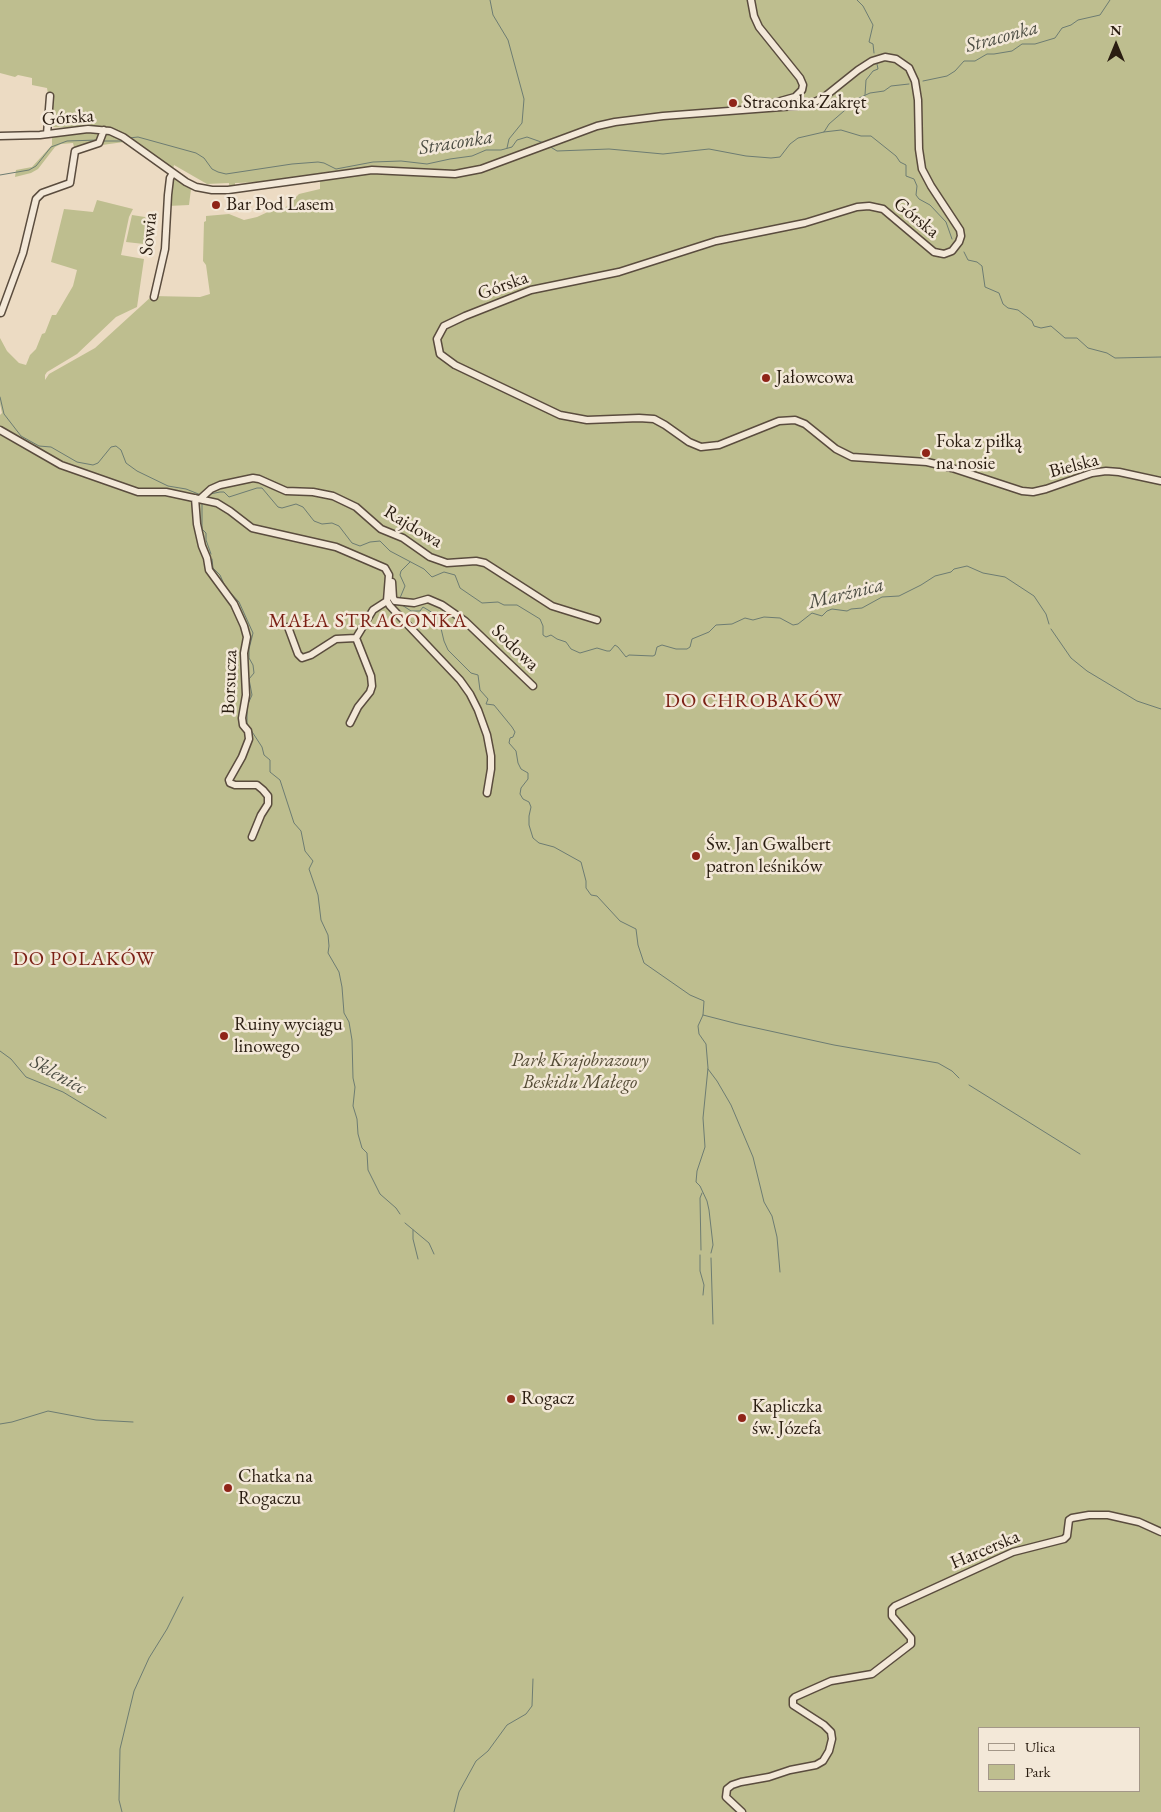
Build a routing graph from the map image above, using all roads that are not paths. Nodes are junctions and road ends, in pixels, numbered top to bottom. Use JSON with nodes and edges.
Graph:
{"nodes":[{"id":1,"x":751,"y":0,"type":"edge"},
{"id":2,"x":50,"y":96,"type":"dead end"},
{"id":3,"x":764,"y":109,"type":"junction"},
{"id":4,"x":104,"y":130,"type":"junction"},
{"id":5,"x":47,"y":134,"type":"junction"},
{"id":6,"x":0,"y":136,"type":"edge"},
{"id":7,"x":173,"y":173,"type":"junction"},
{"id":8,"x":154,"y":297,"type":"dead end"},
{"id":9,"x":1,"y":313,"type":"edge"},
{"id":10,"x":0,"y":430,"type":"edge"},
{"id":11,"x":1161,"y":481,"type":"edge"},
{"id":12,"x":995,"y":483,"type":"joint"},
{"id":13,"x":209,"y":490,"type":"junction"},
{"id":14,"x":186,"y":496,"type":"junction"},
{"id":15,"x":199,"y":498,"type":"junction"},
{"id":16,"x":390,"y":575,"type":"junction"},
{"id":17,"x":387,"y":601,"type":"junction"},
{"id":18,"x":597,"y":620,"type":"dead end"},
{"id":19,"x":288,"y":627,"type":"dead end"},
{"id":20,"x":356,"y":638,"type":"junction"},
{"id":21,"x":533,"y":686,"type":"dead end"},
{"id":22,"x":350,"y":723,"type":"dead end"},
{"id":23,"x":487,"y":793,"type":"dead end"},
{"id":24,"x":252,"y":838,"type":"dead end"},
{"id":25,"x":1161,"y":1532,"type":"edge"},
{"id":26,"x":742,"y":1812,"type":"edge"}],
"edges":[{"from":1,"to":3,"type":"street"},
{"from":2,"to":5,"type":"street"},
{"from":3,"to":7,"type":"street","name":"Górska"},
{"from":3,"to":12,"type":"street","name":"Górska"},
{"from":4,"to":5,"type":"street","name":"Górska"},
{"from":4,"to":7,"type":"street","name":"Górska"},
{"from":4,"to":9,"type":"street"},
{"from":5,"to":6,"type":"street","name":"Górska"},
{"from":7,"to":8,"type":"street","name":"Sowia"},
{"from":10,"to":14,"type":"street"},
{"from":11,"to":12,"type":"street","name":"Bielska"},
{"from":13,"to":14,"type":"street","name":"Rajdowa"},
{"from":13,"to":15,"type":"street","name":"Rajdowa"},
{"from":13,"to":18,"type":"street","name":"Rajdowa"},
{"from":14,"to":15,"type":"street"},
{"from":15,"to":16,"type":"street"},
{"from":15,"to":24,"type":"street","name":"Borsucza"},
{"from":16,"to":17,"type":"street"},
{"from":16,"to":21,"type":"street","name":"Sodowa"},
{"from":17,"to":20,"type":"street"},
{"from":17,"to":23,"type":"street"},
{"from":19,"to":20,"type":"street"},
{"from":20,"to":22,"type":"street"},
{"from":25,"to":26,"type":"street","name":"Harcerska"}]}
